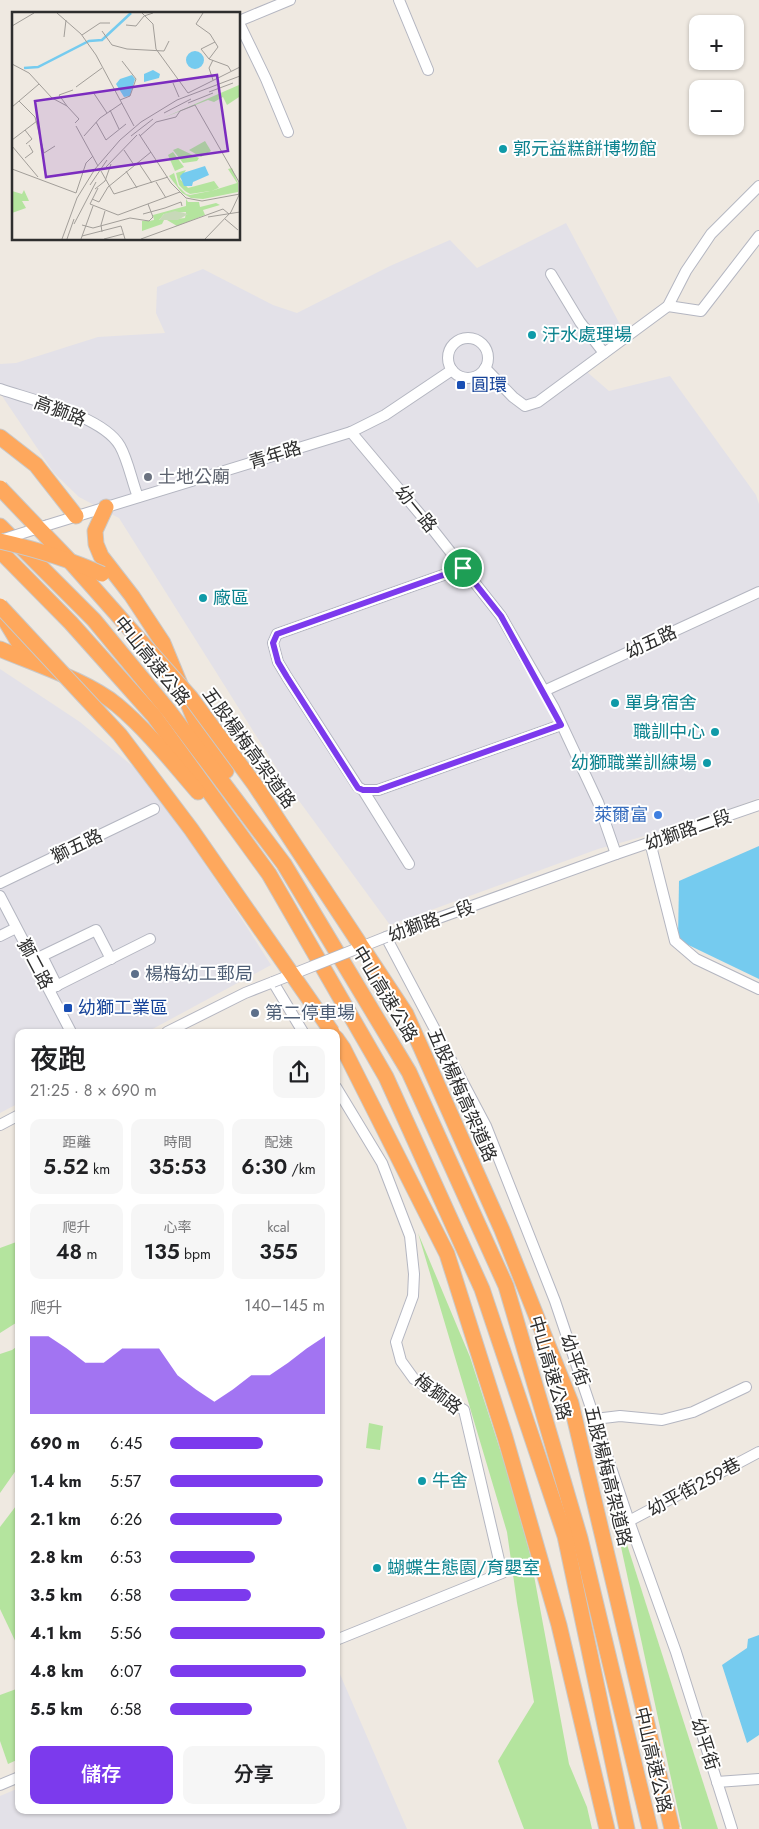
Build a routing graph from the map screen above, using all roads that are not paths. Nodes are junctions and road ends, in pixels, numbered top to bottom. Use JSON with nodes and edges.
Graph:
{"nodes":[{"id":1,"x":290,"y":0,"type":"edge"},
{"id":2,"x":399,"y":0,"type":"edge"},
{"id":3,"x":240,"y":22,"type":"edge"},
{"id":4,"x":240,"y":24,"type":"edge"},
{"id":5,"x":428,"y":70,"type":"dead end"},
{"id":6,"x":288,"y":132,"type":"dead end"},
{"id":7,"x":759,"y":186,"type":"edge"},
{"id":8,"x":759,"y":236,"type":"edge"},
{"id":9,"x":551,"y":274,"type":"dead end"},
{"id":10,"x":668,"y":306,"type":"junction"},
{"id":11,"x":604,"y":354,"type":"junction"},
{"id":12,"x":485,"y":368,"type":"junction"},
{"id":13,"x":452,"y":370,"type":"junction"},
{"id":14,"x":0,"y":389,"type":"edge"},
{"id":15,"x":351,"y":432,"type":"junction"},
{"id":16,"x":0,"y":437,"type":"edge"},
{"id":17,"x":0,"y":488,"type":"edge"},
{"id":18,"x":138,"y":497,"type":"junction"},
{"id":19,"x":106,"y":507,"type":"junction"},
{"id":20,"x":76,"y":516,"type":"junction"},
{"id":21,"x":0,"y":526,"type":"edge"},
{"id":22,"x":0,"y":540,"type":"edge"},
{"id":23,"x":0,"y":551,"type":"edge"},
{"id":24,"x":463,"y":568,"type":"junction"},
{"id":25,"x":759,"y":592,"type":"edge"},
{"id":26,"x":132,"y":596,"type":"junction"},
{"id":27,"x":0,"y":605,"type":"edge"},
{"id":28,"x":0,"y":649,"type":"edge"},
{"id":29,"x":48,"y":670,"type":"junction"},
{"id":30,"x":544,"y":691,"type":"junction"},
{"id":31,"x":561,"y":725,"type":"junction"},
{"id":32,"x":363,"y":790,"type":"junction"},
{"id":33,"x":759,"y":805,"type":"edge"},
{"id":34,"x":154,"y":809,"type":"dead end"},
{"id":35,"x":650,"y":842,"type":"junction"},
{"id":36,"x":616,"y":854,"type":"junction"},
{"id":37,"x":256,"y":857,"type":"junction"},
{"id":38,"x":284,"y":864,"type":"junction"},
{"id":39,"x":409,"y":864,"type":"dead end"},
{"id":40,"x":0,"y":883,"type":"edge"},
{"id":41,"x":0,"y":896,"type":"edge"},
{"id":42,"x":16,"y":928,"type":"junction"},
{"id":43,"x":0,"y":936,"type":"edge"},
{"id":44,"x":386,"y":937,"type":"junction"},
{"id":45,"x":150,"y":939,"type":"dead end"},
{"id":46,"x":111,"y":959,"type":"junction"},
{"id":47,"x":273,"y":982,"type":"junction"},
{"id":48,"x":53,"y":988,"type":"junction"},
{"id":49,"x":759,"y":988,"type":"edge"},
{"id":50,"x":70,"y":1029,"type":"edge"},
{"id":51,"x":173,"y":1029,"type":"edge"},
{"id":52,"x":301,"y":1029,"type":"edge"},
{"id":53,"x":330,"y":1029,"type":"edge"},
{"id":54,"x":340,"y":1044,"type":"edge"},
{"id":55,"x":340,"y":1094,"type":"edge"},
{"id":56,"x":15,"y":1117,"type":"edge"},
{"id":57,"x":0,"y":1126,"type":"edge"},
{"id":58,"x":746,"y":1387,"type":"dead end"},
{"id":59,"x":595,"y":1419,"type":"junction"},
{"id":60,"x":759,"y":1452,"type":"edge"},
{"id":61,"x":629,"y":1521,"type":"junction"},
{"id":62,"x":340,"y":1638,"type":"edge"},
{"id":63,"x":15,"y":1778,"type":"edge"},
{"id":64,"x":759,"y":1779,"type":"edge"},
{"id":65,"x":717,"y":1782,"type":"junction"},
{"id":66,"x":0,"y":1784,"type":"edge"},
{"id":67,"x":607,"y":1829,"type":"edge"},
{"id":68,"x":627,"y":1829,"type":"edge"},
{"id":69,"x":650,"y":1829,"type":"edge"},
{"id":70,"x":672,"y":1829,"type":"edge"},
{"id":71,"x":732,"y":1829,"type":"edge"}],
"edges":[{"from":1,"to":3,"type":"street"},
{"from":2,"to":5,"type":"street"},
{"from":4,"to":6,"type":"street"},
{"from":7,"to":10,"type":"street"},
{"from":8,"to":10,"type":"street"},
{"from":9,"to":11,"type":"street"},
{"from":10,"to":11,"type":"street"},
{"from":11,"to":12,"type":"street"},
{"from":12,"to":13,"type":"street"},
{"from":12,"to":13,"type":"street"},
{"from":13,"to":15,"type":"street","name":"青年路"},
{"from":14,"to":18,"type":"street","name":"高獅路"},
{"from":15,"to":18,"type":"street","name":"青年路"},
{"from":15,"to":24,"type":"street","name":"幼一路"},
{"from":16,"to":20,"type":"highway"},
{"from":17,"to":70,"type":"highway","name":"五股楊梅高架道路","bridge":true},
{"from":18,"to":19,"type":"street","name":"青年路"},
{"from":19,"to":20,"type":"street","name":"青年路"},
{"from":19,"to":26,"type":"highway"},
{"from":20,"to":22,"type":"street","name":"青年路","bridge":true},
{"from":21,"to":38,"type":"highway","name":"中山高速公路"},
{"from":22,"to":26,"type":"highway","bridge":true},
{"from":23,"to":37,"type":"highway","name":"中山高速公路"},
{"from":24,"to":30,"type":"street","name":"幼一路"},
{"from":24,"to":32,"type":"street"},
{"from":25,"to":30,"type":"street","name":"幼五路"},
{"from":26,"to":38,"type":"highway"},
{"from":27,"to":29,"type":"highway"},
{"from":27,"to":53,"type":"highway","bridge":true},
{"from":28,"to":29,"type":"highway"},
{"from":29,"to":37,"type":"highway"},
{"from":30,"to":31,"type":"street","name":"幼一路"},
{"from":31,"to":32,"type":"street"},
{"from":31,"to":36,"type":"street","name":"幼一路"},
{"from":32,"to":39,"type":"street"},
{"from":33,"to":35,"type":"street","name":"幼獅路二段"},
{"from":34,"to":40,"type":"street","name":"獅五路"},
{"from":35,"to":36,"type":"street","name":"幼獅路二段"},
{"from":35,"to":49,"type":"street"},
{"from":36,"to":44,"type":"street","name":"幼獅路一段"},
{"from":37,"to":68,"type":"highway","name":"中山高速公路"},
{"from":38,"to":69,"type":"highway","name":"中山高速公路"},
{"from":41,"to":42,"type":"street","name":"獅二路"},
{"from":42,"to":43,"type":"street"},
{"from":42,"to":48,"type":"street","name":"獅二路"},
{"from":44,"to":47,"type":"street","name":"幼獅路一段","bridge":true},
{"from":44,"to":59,"type":"street","name":"幼平街"},
{"from":45,"to":46,"type":"street"},
{"from":46,"to":48,"type":"street"},
{"from":46,"to":48,"type":"street"},
{"from":47,"to":51,"type":"street","name":"幼獅路一段"},
{"from":47,"to":52,"type":"street"},
{"from":48,"to":50,"type":"street","name":"獅二路"},
{"from":54,"to":67,"type":"highway"},
{"from":55,"to":62,"type":"street","name":"梅獅路"},
{"from":56,"to":57,"type":"street"},
{"from":58,"to":59,"type":"street"},
{"from":59,"to":61,"type":"street","name":"幼平街"},
{"from":60,"to":61,"type":"street","name":"幼平街259巷"},
{"from":61,"to":65,"type":"street","name":"幼平街"},
{"from":63,"to":66,"type":"street"},
{"from":64,"to":65,"type":"street"},
{"from":65,"to":71,"type":"street","name":"幼平街"}]}
